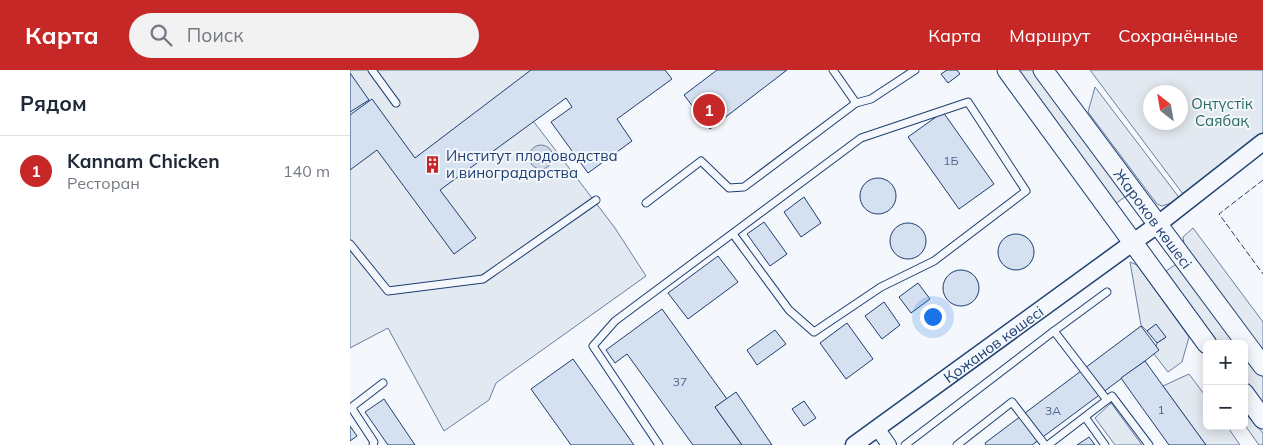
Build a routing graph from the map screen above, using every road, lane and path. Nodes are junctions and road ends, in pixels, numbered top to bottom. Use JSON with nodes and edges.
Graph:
{"nodes":[{"id":1,"x":372,"y":70,"type":"edge"},
{"id":2,"x":832,"y":70,"type":"edge"},
{"id":3,"x":914,"y":70,"type":"edge"},
{"id":4,"x":1007,"y":70,"type":"edge"},
{"id":5,"x":1043,"y":70,"type":"edge"},
{"id":6,"x":396,"y":103,"type":"dead end"},
{"id":7,"x":856,"y":103,"type":"junction"},
{"id":8,"x":1263,"y":142,"type":"edge"},
{"id":9,"x":596,"y":200,"type":"dead end"},
{"id":10,"x":646,"y":203,"type":"dead end"},
{"id":11,"x":1157,"y":225,"type":"junction"},
{"id":12,"x":733,"y":234,"type":"junction"},
{"id":13,"x":1132,"y":242,"type":"junction"},
{"id":14,"x":350,"y":244,"type":"edge"},
{"id":15,"x":1107,"y":292,"type":"dead end"},
{"id":16,"x":1054,"y":332,"type":"junction"},
{"id":17,"x":1205,"y":340,"type":"edge"},
{"id":18,"x":1263,"y":366,"type":"edge"},
{"id":19,"x":383,"y":383,"type":"dead end"},
{"id":20,"x":1248,"y":398,"type":"edge"},
{"id":21,"x":1106,"y":400,"type":"junction"},
{"id":22,"x":1084,"y":417,"type":"junction"},
{"id":23,"x":1263,"y":419,"type":"edge"},
{"id":24,"x":876,"y":428,"type":"junction"},
{"id":25,"x":373,"y":445,"type":"edge"},
{"id":26,"x":659,"y":445,"type":"edge"},
{"id":27,"x":854,"y":445,"type":"edge"},
{"id":28,"x":889,"y":445,"type":"edge"},
{"id":29,"x":905,"y":445,"type":"edge"},
{"id":30,"x":957,"y":445,"type":"edge"},
{"id":31,"x":1046,"y":445,"type":"edge"},
{"id":32,"x":1105,"y":445,"type":"edge"},
{"id":33,"x":1149,"y":445,"type":"edge"}],
"edges":[{"from":1,"to":6,"type":"lane"},
{"from":2,"to":7,"type":"lane"},
{"from":3,"to":7,"type":"lane"},
{"from":4,"to":13,"type":"main road","name":"Жароков көшесі"},
{"from":5,"to":11,"type":"main road","name":"Жароков көшесі"},
{"from":7,"to":10,"type":"lane"},
{"from":8,"to":11,"type":"street"},
{"from":9,"to":14,"type":"lane"},
{"from":11,"to":13,"type":"street","name":"Қожанов көшесі"},
{"from":11,"to":18,"type":"main road","name":"Жароков көшесі"},
{"from":12,"to":12,"type":"lane"},
{"from":12,"to":26,"type":"lane"},
{"from":13,"to":17,"type":"main road","name":"Жароков көшесі"},
{"from":13,"to":24,"type":"street","name":"Қожанов көшесі"},
{"from":15,"to":16,"type":"lane"},
{"from":16,"to":21,"type":"lane"},
{"from":16,"to":29,"type":"lane"},
{"from":19,"to":25,"type":"lane"},
{"from":20,"to":23,"type":"main road"},
{"from":21,"to":22,"type":"lane"},
{"from":21,"to":33,"type":"lane"},
{"from":22,"to":31,"type":"lane"},
{"from":22,"to":32,"type":"lane"},
{"from":24,"to":27,"type":"street","name":"Қожанов көшесі"},
{"from":24,"to":28,"type":"street"},
{"from":30,"to":31,"type":"lane"}]}
